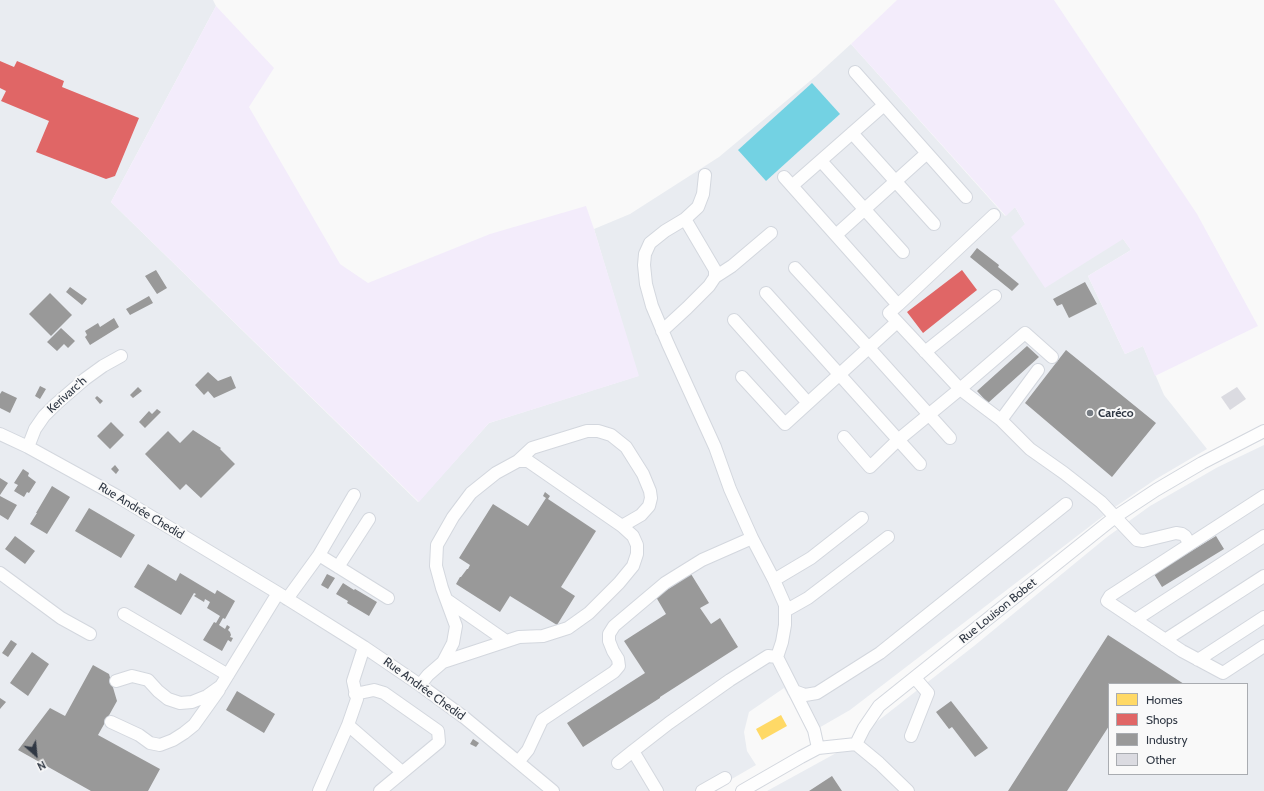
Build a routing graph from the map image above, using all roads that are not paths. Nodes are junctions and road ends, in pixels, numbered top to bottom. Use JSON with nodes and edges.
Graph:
{"nodes":[{"id":1,"x":855,"y":72,"type":"dead end"},
{"id":2,"x":884,"y":105,"type":"junction"},
{"id":3,"x":852,"y":132,"type":"junction"},
{"id":4,"x":927,"y":154,"type":"junction"},
{"id":5,"x":821,"y":161,"type":"junction"},
{"id":6,"x":705,"y":175,"type":"dead end"},
{"id":7,"x":896,"y":181,"type":"junction"},
{"id":8,"x":966,"y":197,"type":"dead end"},
{"id":9,"x":865,"y":209,"type":"junction"},
{"id":10,"x":994,"y":215,"type":"dead end"},
{"id":11,"x":685,"y":219,"type":"junction"},
{"id":12,"x":934,"y":224,"type":"dead end"},
{"id":13,"x":771,"y":233,"type":"dead end"},
{"id":14,"x":836,"y":235,"type":"junction"},
{"id":15,"x":903,"y":252,"type":"dead end"},
{"id":16,"x":795,"y":268,"type":"dead end"},
{"id":17,"x":715,"y":277,"type":"junction"},
{"id":18,"x":766,"y":293,"type":"dead end"},
{"id":19,"x":995,"y":296,"type":"dead end"},
{"id":20,"x":898,"y":305,"type":"junction"},
{"id":21,"x":734,"y":320,"type":"dead end"},
{"id":22,"x":897,"y":322,"type":"junction"},
{"id":23,"x":662,"y":331,"type":"junction"},
{"id":24,"x":869,"y":348,"type":"junction"},
{"id":25,"x":925,"y":352,"type":"junction"},
{"id":26,"x":121,"y":356,"type":"dead end"},
{"id":27,"x":1052,"y":357,"type":"dead end"},
{"id":28,"x":1038,"y":370,"type":"dead end"},
{"id":29,"x":839,"y":375,"type":"junction"},
{"id":30,"x":742,"y":377,"type":"dead end"},
{"id":31,"x":960,"y":389,"type":"junction"},
{"id":32,"x":808,"y":403,"type":"junction"},
{"id":33,"x":929,"y":414,"type":"junction"},
{"id":34,"x":1001,"y":420,"type":"junction"},
{"id":35,"x":1264,"y":430,"type":"edge"},
{"id":36,"x":0,"y":434,"type":"edge"},
{"id":37,"x":844,"y":437,"type":"dead end"},
{"id":38,"x":950,"y":438,"type":"dead end"},
{"id":39,"x":898,"y":440,"type":"junction"},
{"id":40,"x":28,"y":447,"type":"junction"},
{"id":41,"x":518,"y":461,"type":"junction"},
{"id":42,"x":920,"y":464,"type":"dead end"},
{"id":43,"x":354,"y":495,"type":"dead end"},
{"id":44,"x":1264,"y":496,"type":"edge"},
{"id":45,"x":1066,"y":504,"type":"dead end"},
{"id":46,"x":1115,"y":517,"type":"junction"},
{"id":47,"x":862,"y":518,"type":"dead end"},
{"id":48,"x":369,"y":519,"type":"dead end"},
{"id":49,"x":622,"y":526,"type":"junction"},
{"id":50,"x":1264,"y":536,"type":"edge"},
{"id":51,"x":888,"y":537,"type":"dead end"},
{"id":52,"x":752,"y":538,"type":"junction"},
{"id":53,"x":1190,"y":544,"type":"junction"},
{"id":54,"x":319,"y":555,"type":"junction"},
{"id":55,"x":338,"y":567,"type":"junction"},
{"id":56,"x":0,"y":573,"type":"edge"},
{"id":57,"x":1264,"y":576,"type":"edge"},
{"id":58,"x":774,"y":580,"type":"junction"},
{"id":59,"x":282,"y":596,"type":"junction"},
{"id":60,"x":388,"y":598,"type":"dead end"},
{"id":61,"x":447,"y":600,"type":"junction"},
{"id":62,"x":785,"y":611,"type":"junction"},
{"id":63,"x":124,"y":614,"type":"dead end"},
{"id":64,"x":1264,"y":617,"type":"edge"},
{"id":65,"x":1136,"y":620,"type":"junction"},
{"id":66,"x":90,"y":634,"type":"dead end"},
{"id":67,"x":1165,"y":640,"type":"junction"},
{"id":68,"x":506,"y":642,"type":"junction"},
{"id":69,"x":1264,"y":646,"type":"edge"},
{"id":70,"x":364,"y":647,"type":"junction"},
{"id":71,"x":777,"y":657,"type":"junction"},
{"id":72,"x":1198,"y":660,"type":"junction"},
{"id":73,"x":443,"y":662,"type":"junction"},
{"id":74,"x":228,"y":675,"type":"junction"},
{"id":75,"x":915,"y":678,"type":"junction"},
{"id":76,"x":116,"y":681,"type":"dead end"},
{"id":77,"x":420,"y":684,"type":"junction"},
{"id":78,"x":222,"y":686,"type":"junction"},
{"id":79,"x":794,"y":691,"type":"junction"},
{"id":80,"x":356,"y":694,"type":"junction"},
{"id":81,"x":111,"y":722,"type":"dead end"},
{"id":82,"x":348,"y":725,"type":"junction"},
{"id":83,"x":911,"y":736,"type":"dead end"},
{"id":84,"x":856,"y":744,"type":"junction"},
{"id":85,"x":818,"y":748,"type":"junction"},
{"id":86,"x":633,"y":751,"type":"junction"},
{"id":87,"x":518,"y":762,"type":"junction"},
{"id":88,"x":618,"y":763,"type":"dead end"},
{"id":89,"x":402,"y":772,"type":"junction"},
{"id":90,"x":725,"y":778,"type":"dead end"},
{"id":91,"x":319,"y":791,"type":"edge"},
{"id":92,"x":380,"y":791,"type":"edge"},
{"id":93,"x":553,"y":791,"type":"edge"},
{"id":94,"x":657,"y":791,"type":"edge"},
{"id":95,"x":702,"y":791,"type":"edge"},
{"id":96,"x":742,"y":791,"type":"edge"},
{"id":97,"x":908,"y":791,"type":"edge"}],
"edges":[{"from":1,"to":2,"type":"street"},
{"from":2,"to":3,"type":"street"},
{"from":2,"to":4,"type":"street"},
{"from":3,"to":5,"type":"street"},
{"from":3,"to":7,"type":"street"},
{"from":4,"to":7,"type":"street"},
{"from":4,"to":8,"type":"street"},
{"from":5,"to":9,"type":"street"},
{"from":5,"to":14,"type":"street"},
{"from":6,"to":11,"type":"street"},
{"from":7,"to":9,"type":"street"},
{"from":7,"to":12,"type":"street"},
{"from":9,"to":14,"type":"street"},
{"from":9,"to":15,"type":"street"},
{"from":10,"to":20,"type":"street"},
{"from":11,"to":17,"type":"street"},
{"from":11,"to":23,"type":"street"},
{"from":13,"to":17,"type":"street"},
{"from":14,"to":20,"type":"street"},
{"from":16,"to":24,"type":"street"},
{"from":17,"to":23,"type":"street"},
{"from":18,"to":29,"type":"street"},
{"from":19,"to":25,"type":"street"},
{"from":20,"to":22,"type":"street"},
{"from":21,"to":32,"type":"street"},
{"from":22,"to":24,"type":"street"},
{"from":22,"to":25,"type":"street"},
{"from":23,"to":52,"type":"street"},
{"from":24,"to":29,"type":"street"},
{"from":24,"to":33,"type":"street"},
{"from":25,"to":31,"type":"street"},
{"from":26,"to":40,"type":"street","name":"Kerivarc'h"},
{"from":27,"to":31,"type":"street"},
{"from":28,"to":34,"type":"street"},
{"from":29,"to":32,"type":"street"},
{"from":29,"to":39,"type":"street"},
{"from":30,"to":32,"type":"street"},
{"from":31,"to":33,"type":"street"},
{"from":31,"to":34,"type":"street"},
{"from":33,"to":38,"type":"street"},
{"from":33,"to":39,"type":"street"},
{"from":34,"to":46,"type":"street"},
{"from":35,"to":46,"type":"street","name":"Rue Louison Bobet"},
{"from":36,"to":40,"type":"street","name":"Rue Andrée Chedid"},
{"from":37,"to":39,"type":"street"},
{"from":39,"to":42,"type":"street"},
{"from":40,"to":59,"type":"street","name":"Rue Andrée Chedid"},
{"from":41,"to":49,"type":"street"},
{"from":41,"to":49,"type":"street"},
{"from":41,"to":61,"type":"street"},
{"from":43,"to":54,"type":"street"},
{"from":44,"to":53,"type":"street"},
{"from":45,"to":79,"type":"street"},
{"from":46,"to":53,"type":"street"},
{"from":46,"to":75,"type":"street","name":"Rue Louison Bobet"},
{"from":47,"to":58,"type":"street"},
{"from":48,"to":55,"type":"street"},
{"from":49,"to":68,"type":"street"},
{"from":50,"to":65,"type":"street"},
{"from":51,"to":62,"type":"street"},
{"from":52,"to":58,"type":"street"},
{"from":52,"to":87,"type":"street"},
{"from":53,"to":65,"type":"street"},
{"from":54,"to":55,"type":"street"},
{"from":54,"to":59,"type":"street"},
{"from":55,"to":60,"type":"street"},
{"from":56,"to":66,"type":"street"},
{"from":57,"to":67,"type":"street"},
{"from":58,"to":62,"type":"street"},
{"from":59,"to":70,"type":"street","name":"Rue Andrée Chedid"},
{"from":59,"to":74,"type":"street"},
{"from":61,"to":68,"type":"street"},
{"from":61,"to":73,"type":"street"},
{"from":62,"to":71,"type":"street"},
{"from":63,"to":74,"type":"street"},
{"from":64,"to":72,"type":"street"},
{"from":65,"to":67,"type":"street"},
{"from":67,"to":72,"type":"street"},
{"from":68,"to":73,"type":"street"},
{"from":69,"to":72,"type":"street"},
{"from":70,"to":77,"type":"street","name":"Rue Andrée Chedid"},
{"from":70,"to":80,"type":"street"},
{"from":71,"to":79,"type":"street"},
{"from":71,"to":86,"type":"street"},
{"from":73,"to":77,"type":"street"},
{"from":74,"to":78,"type":"street"},
{"from":75,"to":83,"type":"street"},
{"from":75,"to":84,"type":"street","name":"Rue Louison Bobet"},
{"from":76,"to":78,"type":"street"},
{"from":77,"to":87,"type":"street","name":"Rue Andrée Chedid"},
{"from":78,"to":81,"type":"street"},
{"from":79,"to":85,"type":"street"},
{"from":80,"to":82,"type":"street"},
{"from":80,"to":89,"type":"street"},
{"from":82,"to":89,"type":"street"},
{"from":82,"to":91,"type":"street"},
{"from":84,"to":85,"type":"street"},
{"from":84,"to":97,"type":"street"},
{"from":85,"to":96,"type":"street"},
{"from":86,"to":88,"type":"street"},
{"from":86,"to":94,"type":"street"},
{"from":87,"to":93,"type":"street","name":"Rue Andrée Chedid"},
{"from":89,"to":92,"type":"street"},
{"from":90,"to":95,"type":"street"}]}
